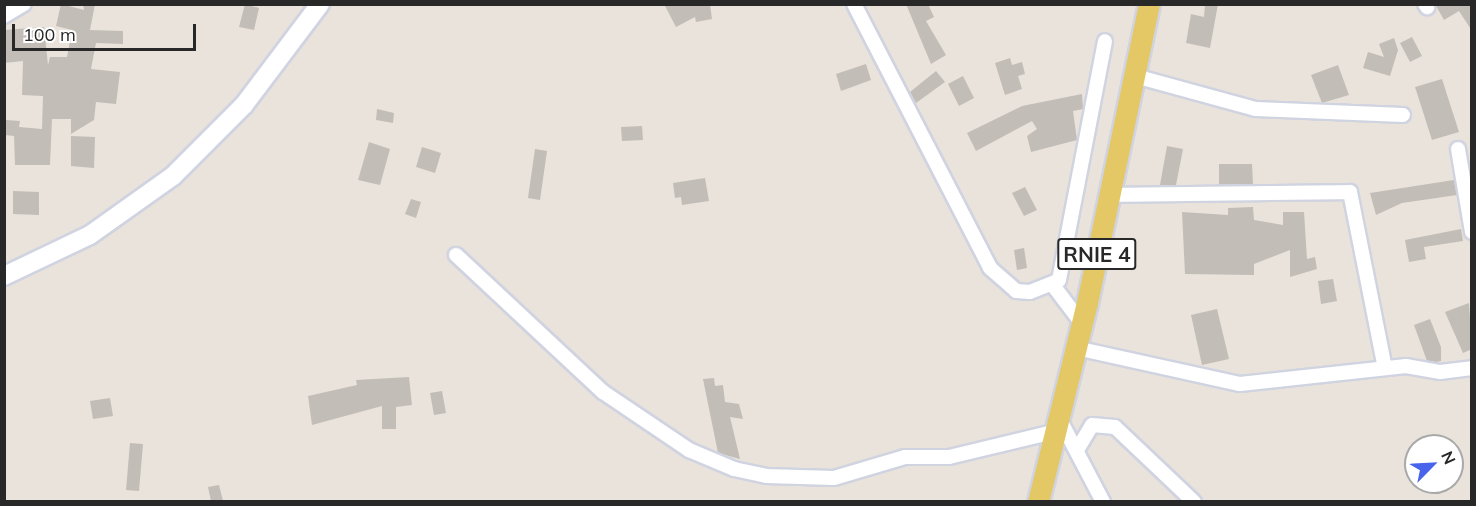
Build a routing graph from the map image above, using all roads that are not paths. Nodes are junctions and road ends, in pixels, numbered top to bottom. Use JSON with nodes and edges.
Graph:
{"nodes":[{"id":1,"x":24,"y":4,"type":"edge"},
{"id":2,"x":320,"y":4,"type":"edge"},
{"id":3,"x":854,"y":4,"type":"edge"},
{"id":4,"x":1149,"y":4,"type":"edge"},
{"id":5,"x":4,"y":16,"type":"edge"},
{"id":6,"x":1105,"y":41,"type":"dead end"},
{"id":7,"x":1135,"y":76,"type":"junction"},
{"id":8,"x":1403,"y":115,"type":"dead end"},
{"id":9,"x":1458,"y":149,"type":"dead end"},
{"id":10,"x":1110,"y":195,"type":"junction"},
{"id":11,"x":1472,"y":232,"type":"edge"},
{"id":12,"x":456,"y":255,"type":"dead end"},
{"id":13,"x":4,"y":276,"type":"edge"},
{"id":14,"x":1052,"y":284,"type":"junction"},
{"id":15,"x":1082,"y":322,"type":"junction"},
{"id":16,"x":1077,"y":348,"type":"junction"},
{"id":17,"x":1385,"y":368,"type":"junction"},
{"id":18,"x":1472,"y":368,"type":"edge"},
{"id":19,"x":1059,"y":425,"type":"junction"},
{"id":20,"x":1077,"y":450,"type":"junction"},
{"id":21,"x":1038,"y":501,"type":"edge"},
{"id":22,"x":1103,"y":501,"type":"edge"},
{"id":23,"x":1194,"y":501,"type":"edge"}],
"edges":[{"from":1,"to":5,"type":"street"},
{"from":2,"to":13,"type":"main road"},
{"from":3,"to":14,"type":"street"},
{"from":4,"to":7,"type":"main road","number":"RNIE 4"},
{"from":6,"to":14,"type":"street"},
{"from":7,"to":8,"type":"street"},
{"from":7,"to":10,"type":"main road","number":"RNIE 4"},
{"from":9,"to":11,"type":"street"},
{"from":10,"to":15,"type":"main road","number":"RNIE 4"},
{"from":10,"to":17,"type":"street"},
{"from":12,"to":19,"type":"street"},
{"from":14,"to":15,"type":"street"},
{"from":15,"to":16,"type":"main road","number":"RNIE 4"},
{"from":16,"to":17,"type":"street"},
{"from":16,"to":19,"type":"main road","number":"RNIE 4"},
{"from":17,"to":18,"type":"street"},
{"from":19,"to":20,"type":"street"},
{"from":19,"to":21,"type":"main road","number":"RNIE 4"},
{"from":20,"to":22,"type":"street"},
{"from":20,"to":23,"type":"street"}]}
